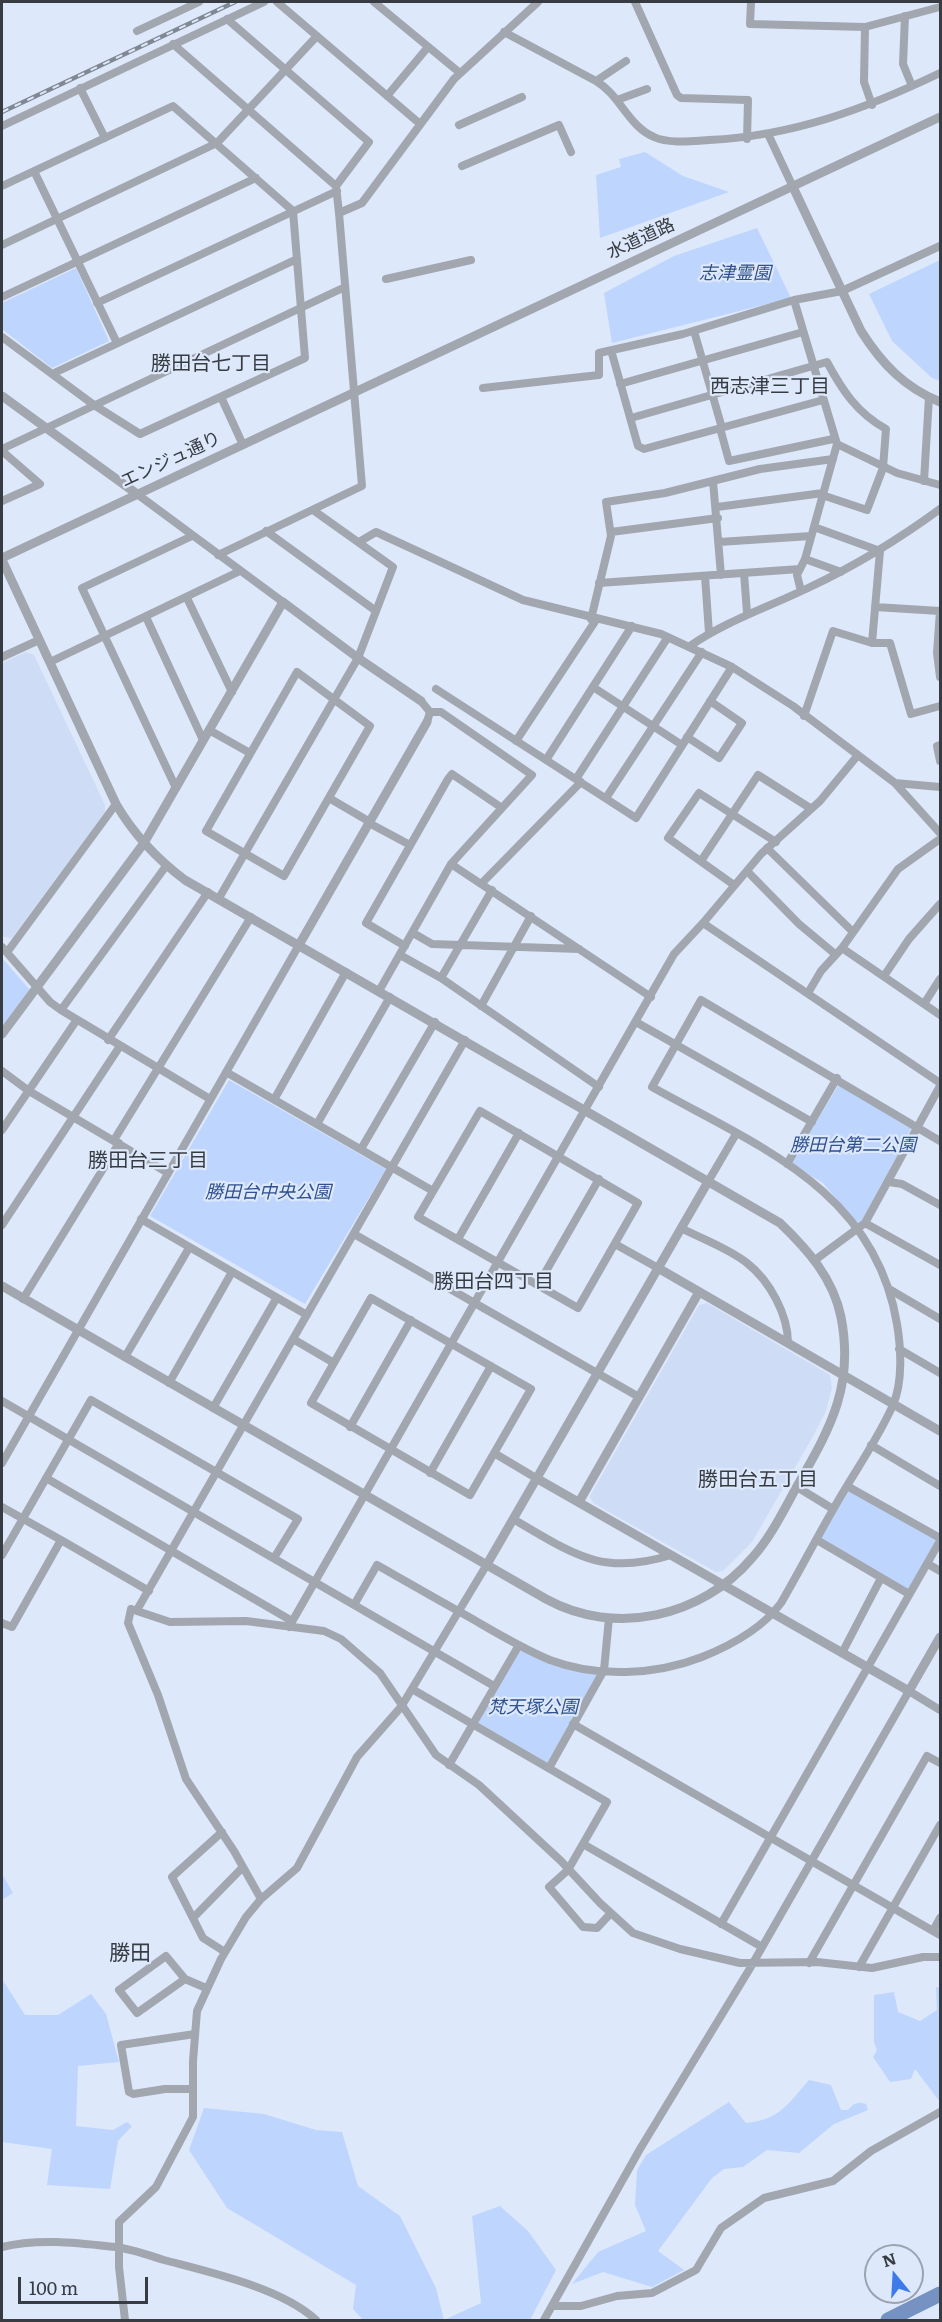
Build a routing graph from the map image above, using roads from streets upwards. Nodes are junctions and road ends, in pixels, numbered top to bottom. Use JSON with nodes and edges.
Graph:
{"nodes":[{"id":1,"x":200,"y":2,"type":"edge"},
{"id":2,"x":264,"y":2,"type":"edge"},
{"id":3,"x":277,"y":2,"type":"edge"},
{"id":4,"x":374,"y":2,"type":"edge"},
{"id":5,"x":538,"y":2,"type":"edge"},
{"id":6,"x":635,"y":2,"type":"edge"},
{"id":7,"x":751,"y":2,"type":"edge"},
{"id":8,"x":940,"y":7,"type":"edge"},
{"id":9,"x":905,"y":16,"type":"junction"},
{"id":10,"x":227,"y":19,"type":"junction"},
{"id":11,"x":865,"y":27,"type":"junction"},
{"id":12,"x":137,"y":32,"type":"dead end"},
{"id":13,"x":504,"y":32,"type":"junction"},
{"id":14,"x":317,"y":36,"type":"junction"},
{"id":15,"x":173,"y":44,"type":"junction"},
{"id":16,"x":428,"y":47,"type":"junction"},
{"id":17,"x":626,"y":61,"type":"dead end"},
{"id":18,"x":286,"y":70,"type":"junction"},
{"id":19,"x":460,"y":73,"type":"junction"},
{"id":20,"x":940,"y":73,"type":"edge"},
{"id":21,"x":596,"y":81,"type":"junction"},
{"id":22,"x":912,"y":86,"type":"junction"},
{"id":23,"x":80,"y":88,"type":"junction"},
{"id":24,"x":646,"y":89,"type":"dead end"},
{"id":25,"x":387,"y":96,"type":"junction"},
{"id":26,"x":522,"y":97,"type":"dead end"},
{"id":27,"x":617,"y":100,"type":"junction"},
{"id":28,"x":872,"y":105,"type":"junction"},
{"id":29,"x":249,"y":110,"type":"junction"},
{"id":30,"x":940,"y":117,"type":"edge"},
{"id":31,"x":419,"y":123,"type":"junction"},
{"id":32,"x":459,"y":125,"type":"dead end"},
{"id":33,"x":2,"y":126,"type":"edge"},
{"id":34,"x":768,"y":134,"type":"junction"},
{"id":35,"x":105,"y":138,"type":"junction"},
{"id":36,"x":747,"y":139,"type":"junction"},
{"id":37,"x":217,"y":143,"type":"junction"},
{"id":38,"x":571,"y":152,"type":"dead end"},
{"id":39,"x":462,"y":166,"type":"dead end"},
{"id":40,"x":34,"y":171,"type":"junction"},
{"id":41,"x":256,"y":178,"type":"junction"},
{"id":42,"x":2,"y":186,"type":"edge"},
{"id":43,"x":793,"y":187,"type":"junction"},
{"id":44,"x":336,"y":189,"type":"junction"},
{"id":45,"x":293,"y":211,"type":"junction"},
{"id":46,"x":339,"y":213,"type":"junction"},
{"id":47,"x":57,"y":219,"type":"junction"},
{"id":48,"x":2,"y":245,"type":"edge"},
{"id":49,"x":940,"y":246,"type":"edge"},
{"id":50,"x":297,"y":259,"type":"junction"},
{"id":51,"x":471,"y":260,"type":"dead end"},
{"id":52,"x":78,"y":261,"type":"junction"},
{"id":53,"x":386,"y":279,"type":"dead end"},
{"id":54,"x":345,"y":287,"type":"junction"},
{"id":55,"x":842,"y":291,"type":"junction"},
{"id":56,"x":2,"y":297,"type":"edge"},
{"id":57,"x":794,"y":300,"type":"junction"},
{"id":58,"x":97,"y":303,"type":"junction"},
{"id":59,"x":302,"y":307,"type":"junction"},
{"id":60,"x":694,"y":331,"type":"junction"},
{"id":61,"x":803,"y":332,"type":"junction"},
{"id":62,"x":2,"y":336,"type":"edge"},
{"id":63,"x":6,"y":344,"type":"edge"},
{"id":64,"x":117,"y":344,"type":"junction"},
{"id":65,"x":611,"y":350,"type":"junction"},
{"id":66,"x":702,"y":360,"type":"junction"},
{"id":67,"x":813,"y":366,"type":"junction"},
{"id":68,"x":52,"y":374,"type":"junction"},
{"id":69,"x":620,"y":384,"type":"junction"},
{"id":70,"x":483,"y":388,"type":"dead end"},
{"id":71,"x":355,"y":392,"type":"junction"},
{"id":72,"x":712,"y":394,"type":"junction"},
{"id":73,"x":2,"y":396,"type":"edge"},
{"id":74,"x":221,"y":396,"type":"junction"},
{"id":75,"x":929,"y":397,"type":"junction"},
{"id":76,"x":823,"y":400,"type":"junction"},
{"id":77,"x":940,"y":402,"type":"edge"},
{"id":78,"x":94,"y":405,"type":"junction"},
{"id":79,"x":631,"y":418,"type":"junction"},
{"id":80,"x":45,"y":428,"type":"junction"},
{"id":81,"x":721,"y":428,"type":"junction"},
{"id":82,"x":835,"y":442,"type":"junction"},
{"id":83,"x":243,"y":445,"type":"junction"},
{"id":84,"x":2,"y":450,"type":"edge"},
{"id":85,"x":833,"y":459,"type":"junction"},
{"id":86,"x":883,"y":468,"type":"junction"},
{"id":87,"x":713,"y":481,"type":"junction"},
{"id":88,"x":924,"y":481,"type":"junction"},
{"id":89,"x":940,"y":485,"type":"edge"},
{"id":90,"x":137,"y":494,"type":"junction"},
{"id":91,"x":823,"y":494,"type":"junction"},
{"id":92,"x":2,"y":501,"type":"edge"},
{"id":93,"x":717,"y":507,"type":"junction"},
{"id":94,"x":940,"y":509,"type":"edge"},
{"id":95,"x":314,"y":510,"type":"junction"},
{"id":96,"x":717,"y":518,"type":"junction"},
{"id":97,"x":814,"y":527,"type":"junction"},
{"id":98,"x":266,"y":531,"type":"junction"},
{"id":99,"x":611,"y":532,"type":"junction"},
{"id":100,"x":192,"y":536,"type":"junction"},
{"id":101,"x":811,"y":536,"type":"junction"},
{"id":102,"x":719,"y":542,"type":"junction"},
{"id":103,"x":358,"y":543,"type":"junction"},
{"id":104,"x":880,"y":551,"type":"junction"},
{"id":105,"x":218,"y":555,"type":"junction"},
{"id":106,"x":2,"y":559,"type":"edge"},
{"id":107,"x":805,"y":559,"type":"junction"},
{"id":108,"x":800,"y":569,"type":"junction"},
{"id":109,"x":240,"y":571,"type":"junction"},
{"id":110,"x":841,"y":572,"type":"junction"},
{"id":111,"x":744,"y":573,"type":"junction"},
{"id":112,"x":721,"y":575,"type":"junction"},
{"id":113,"x":705,"y":576,"type":"junction"},
{"id":114,"x":599,"y":583,"type":"junction"},
{"id":115,"x":801,"y":591,"type":"junction"},
{"id":116,"x":187,"y":598,"type":"junction"},
{"id":117,"x":283,"y":602,"type":"junction"},
{"id":118,"x":874,"y":607,"type":"junction"},
{"id":119,"x":376,"y":611,"type":"junction"},
{"id":120,"x":940,"y":611,"type":"edge"},
{"id":121,"x":747,"y":613,"type":"junction"},
{"id":122,"x":146,"y":617,"type":"junction"},
{"id":123,"x":593,"y":619,"type":"junction"},
{"id":124,"x":632,"y":626,"type":"junction"},
{"id":125,"x":709,"y":633,"type":"junction"},
{"id":126,"x":105,"y":636,"type":"junction"},
{"id":127,"x":668,"y":637,"type":"junction"},
{"id":128,"x":39,"y":640,"type":"junction"},
{"id":129,"x":872,"y":643,"type":"junction"},
{"id":130,"x":690,"y":646,"type":"junction"},
{"id":131,"x":702,"y":652,"type":"junction"},
{"id":132,"x":2,"y":657,"type":"edge"},
{"id":133,"x":358,"y":658,"type":"junction"},
{"id":134,"x":50,"y":662,"type":"junction"},
{"id":135,"x":732,"y":667,"type":"junction"},
{"id":136,"x":940,"y":677,"type":"edge"},
{"id":137,"x":594,"y":687,"type":"junction"},
{"id":138,"x":436,"y":689,"type":"dead end"},
{"id":139,"x":232,"y":692,"type":"junction"},
{"id":140,"x":334,"y":699,"type":"junction"},
{"id":141,"x":422,"y":701,"type":"joint"},
{"id":142,"x":710,"y":701,"type":"junction"},
{"id":143,"x":623,"y":706,"type":"junction"},
{"id":144,"x":940,"y":706,"type":"edge"},
{"id":145,"x":430,"y":711,"type":"junction"},
{"id":146,"x":804,"y":716,"type":"junction"},
{"id":147,"x":427,"y":722,"type":"joint"},
{"id":148,"x":653,"y":725,"type":"junction"},
{"id":149,"x":209,"y":730,"type":"junction"},
{"id":150,"x":687,"y":737,"type":"junction"},
{"id":151,"x":204,"y":740,"type":"junction"},
{"id":152,"x":516,"y":741,"type":"junction"},
{"id":153,"x":682,"y":745,"type":"junction"},
{"id":154,"x":940,"y":745,"type":"edge"},
{"id":155,"x":250,"y":753,"type":"junction"},
{"id":156,"x":858,"y":755,"type":"junction"},
{"id":157,"x":546,"y":760,"type":"junction"},
{"id":158,"x":940,"y":761,"type":"edge"},
{"id":159,"x":578,"y":781,"type":"junction"},
{"id":160,"x":895,"y":783,"type":"junction"},
{"id":161,"x":940,"y":787,"type":"edge"},
{"id":162,"x":176,"y":788,"type":"junction"},
{"id":163,"x":329,"y":798,"type":"junction"},
{"id":164,"x":606,"y":798,"type":"junction"},
{"id":165,"x":116,"y":804,"type":"junction"},
{"id":166,"x":502,"y":808,"type":"junction"},
{"id":167,"x":810,"y":808,"type":"junction"},
{"id":168,"x":733,"y":814,"type":"junction"},
{"id":169,"x":370,"y":822,"type":"junction"},
{"id":170,"x":940,"y":833,"type":"edge"},
{"id":171,"x":940,"y":839,"type":"edge"},
{"id":172,"x":776,"y":842,"type":"junction"},
{"id":173,"x":144,"y":843,"type":"junction"},
{"id":174,"x":410,"y":845,"type":"junction"},
{"id":175,"x":767,"y":848,"type":"junction"},
{"id":176,"x":245,"y":854,"type":"junction"},
{"id":177,"x":700,"y":861,"type":"junction"},
{"id":178,"x":451,"y":864,"type":"junction"},
{"id":179,"x":166,"y":866,"type":"junction"},
{"id":180,"x":747,"y":871,"type":"junction"},
{"id":181,"x":481,"y":884,"type":"junction"},
{"id":182,"x":734,"y":885,"type":"junction"},
{"id":183,"x":492,"y":890,"type":"junction"},
{"id":184,"x":208,"y":892,"type":"junction"},
{"id":185,"x":219,"y":898,"type":"junction"},
{"id":186,"x":940,"y":904,"type":"edge"},
{"id":187,"x":251,"y":916,"type":"junction"},
{"id":188,"x":531,"y":916,"type":"junction"},
{"id":189,"x":704,"y":923,"type":"junction"},
{"id":190,"x":853,"y":932,"type":"junction"},
{"id":191,"x":413,"y":933,"type":"junction"},
{"id":192,"x":299,"y":945,"type":"junction"},
{"id":193,"x":405,"y":946,"type":"junction"},
{"id":194,"x":459,"y":946,"type":"junction"},
{"id":195,"x":5,"y":949,"type":"edge"},
{"id":196,"x":512,"y":949,"type":"junction"},
{"id":197,"x":579,"y":949,"type":"junction"},
{"id":198,"x":839,"y":951,"type":"junction"},
{"id":199,"x":400,"y":955,"type":"junction"},
{"id":200,"x":346,"y":972,"type":"junction"},
{"id":201,"x":884,"y":976,"type":"junction"},
{"id":202,"x":441,"y":978,"type":"junction"},
{"id":203,"x":940,"y":979,"type":"edge"},
{"id":204,"x":37,"y":987,"type":"junction"},
{"id":205,"x":379,"y":991,"type":"junction"},
{"id":206,"x":808,"y":993,"type":"junction"},
{"id":207,"x":651,"y":996,"type":"junction"},
{"id":208,"x":390,"y":997,"type":"junction"},
{"id":209,"x":924,"y":1004,"type":"junction"},
{"id":210,"x":481,"y":1006,"type":"junction"},
{"id":211,"x":61,"y":1010,"type":"junction"},
{"id":212,"x":940,"y":1015,"type":"edge"},
{"id":213,"x":76,"y":1022,"type":"junction"},
{"id":214,"x":636,"y":1022,"type":"junction"},
{"id":215,"x":435,"y":1023,"type":"junction"},
{"id":216,"x":2,"y":1034,"type":"edge"},
{"id":217,"x":108,"y":1040,"type":"junction"},
{"id":218,"x":465,"y":1040,"type":"junction"},
{"id":219,"x":676,"y":1044,"type":"junction"},
{"id":220,"x":120,"y":1046,"type":"junction"},
{"id":221,"x":157,"y":1068,"type":"junction"},
{"id":222,"x":2,"y":1071,"type":"edge"},
{"id":223,"x":226,"y":1072,"type":"junction"},
{"id":224,"x":837,"y":1078,"type":"junction"},
{"id":225,"x":940,"y":1085,"type":"edge"},
{"id":226,"x":599,"y":1087,"type":"junction"},
{"id":227,"x":29,"y":1091,"type":"junction"},
{"id":228,"x":275,"y":1098,"type":"junction"},
{"id":229,"x":210,"y":1099,"type":"junction"},
{"id":230,"x":585,"y":1110,"type":"junction"},
{"id":231,"x":74,"y":1117,"type":"junction"},
{"id":232,"x":812,"y":1122,"type":"junction"},
{"id":233,"x":317,"y":1124,"type":"junction"},
{"id":234,"x":918,"y":1127,"type":"junction"},
{"id":235,"x":2,"y":1130,"type":"edge"},
{"id":236,"x":519,"y":1133,"type":"junction"},
{"id":237,"x":735,"y":1134,"type":"junction"},
{"id":238,"x":940,"y":1141,"type":"edge"},
{"id":239,"x":117,"y":1142,"type":"junction"},
{"id":240,"x":361,"y":1149,"type":"junction"},
{"id":241,"x":559,"y":1156,"type":"junction"},
{"id":242,"x":787,"y":1164,"type":"junction"},
{"id":243,"x":392,"y":1167,"type":"junction"},
{"id":244,"x":168,"y":1173,"type":"junction"},
{"id":245,"x":599,"y":1179,"type":"junction"},
{"id":246,"x":709,"y":1180,"type":"junction"},
{"id":247,"x":889,"y":1182,"type":"junction"},
{"id":248,"x":433,"y":1191,"type":"junction"},
{"id":249,"x":940,"y":1205,"type":"edge"},
{"id":250,"x":141,"y":1219,"type":"junction"},
{"id":251,"x":865,"y":1222,"type":"junction"},
{"id":252,"x":2,"y":1225,"type":"edge"},
{"id":253,"x":681,"y":1228,"type":"junction"},
{"id":254,"x":857,"y":1230,"type":"junction"},
{"id":255,"x":354,"y":1234,"type":"junction"},
{"id":256,"x":458,"y":1239,"type":"junction"},
{"id":257,"x":615,"y":1244,"type":"junction"},
{"id":258,"x":189,"y":1248,"type":"junction"},
{"id":259,"x":815,"y":1260,"type":"junction"},
{"id":260,"x":498,"y":1262,"type":"junction"},
{"id":261,"x":940,"y":1265,"type":"edge"},
{"id":262,"x":658,"y":1268,"type":"junction"},
{"id":263,"x":232,"y":1272,"type":"junction"},
{"id":264,"x":538,"y":1285,"type":"junction"},
{"id":265,"x":2,"y":1286,"type":"edge"},
{"id":266,"x":889,"y":1289,"type":"junction"},
{"id":267,"x":699,"y":1292,"type":"junction"},
{"id":268,"x":23,"y":1299,"type":"junction"},
{"id":269,"x":276,"y":1299,"type":"junction"},
{"id":270,"x":474,"y":1303,"type":"junction"},
{"id":271,"x":307,"y":1315,"type":"junction"},
{"id":272,"x":940,"y":1319,"type":"edge"},
{"id":273,"x":411,"y":1320,"type":"junction"},
{"id":274,"x":77,"y":1329,"type":"junction"},
{"id":275,"x":293,"y":1339,"type":"junction"},
{"id":276,"x":451,"y":1343,"type":"junction"},
{"id":277,"x":788,"y":1343,"type":"junction"},
{"id":278,"x":899,"y":1349,"type":"junction"},
{"id":279,"x":125,"y":1357,"type":"junction"},
{"id":280,"x":334,"y":1363,"type":"junction"},
{"id":281,"x":491,"y":1366,"type":"junction"},
{"id":282,"x":597,"y":1374,"type":"junction"},
{"id":283,"x":940,"y":1374,"type":"edge"},
{"id":284,"x":844,"y":1376,"type":"junction"},
{"id":285,"x":170,"y":1383,"type":"junction"},
{"id":286,"x":639,"y":1397,"type":"junction"},
{"id":287,"x":2,"y":1401,"type":"edge"},
{"id":288,"x":894,"y":1404,"type":"junction"},
{"id":289,"x":213,"y":1408,"type":"junction"},
{"id":290,"x":27,"y":1416,"type":"junction"},
{"id":291,"x":244,"y":1426,"type":"junction"},
{"id":292,"x":350,"y":1427,"type":"junction"},
{"id":293,"x":940,"y":1431,"type":"edge"},
{"id":294,"x":68,"y":1439,"type":"junction"},
{"id":295,"x":871,"y":1445,"type":"junction"},
{"id":296,"x":390,"y":1449,"type":"junction"},
{"id":297,"x":494,"y":1453,"type":"junction"},
{"id":298,"x":2,"y":1462,"type":"edge"},
{"id":299,"x":217,"y":1472,"type":"junction"},
{"id":300,"x":430,"y":1473,"type":"junction"},
{"id":301,"x":46,"y":1478,"type":"junction"},
{"id":302,"x":536,"y":1478,"type":"junction"},
{"id":303,"x":847,"y":1486,"type":"junction"},
{"id":304,"x":940,"y":1486,"type":"edge"},
{"id":305,"x":796,"y":1487,"type":"junction"},
{"id":306,"x":364,"y":1495,"type":"junction"},
{"id":307,"x":579,"y":1502,"type":"junction"},
{"id":308,"x":2,"y":1507,"type":"edge"},
{"id":309,"x":833,"y":1509,"type":"junction"},
{"id":310,"x":194,"y":1512,"type":"junction"},
{"id":311,"x":23,"y":1518,"type":"junction"},
{"id":312,"x":513,"y":1519,"type":"junction"},
{"id":313,"x":940,"y":1539,"type":"edge"},
{"id":314,"x":62,"y":1540,"type":"junction"},
{"id":315,"x":817,"y":1540,"type":"junction"},
{"id":316,"x":171,"y":1552,"type":"junction"},
{"id":317,"x":2,"y":1555,"type":"edge"},
{"id":318,"x":671,"y":1555,"type":"junction"},
{"id":319,"x":274,"y":1558,"type":"junction"},
{"id":320,"x":928,"y":1564,"type":"junction"},
{"id":321,"x":486,"y":1566,"type":"junction"},
{"id":322,"x":940,"y":1571,"type":"edge"},
{"id":323,"x":881,"y":1578,"type":"junction"},
{"id":324,"x":314,"y":1582,"type":"junction"},
{"id":325,"x":724,"y":1586,"type":"junction"},
{"id":326,"x":149,"y":1591,"type":"junction"},
{"id":327,"x":909,"y":1594,"type":"junction"},
{"id":328,"x":354,"y":1605,"type":"junction"},
{"id":329,"x":137,"y":1610,"type":"junction"},
{"id":330,"x":458,"y":1611,"type":"junction"},
{"id":331,"x":773,"y":1614,"type":"junction"},
{"id":332,"x":609,"y":1618,"type":"junction"},
{"id":333,"x":2,"y":1623,"type":"edge"},
{"id":334,"x":290,"y":1624,"type":"junction"},
{"id":335,"x":940,"y":1637,"type":"edge"},
{"id":336,"x":519,"y":1645,"type":"junction"},
{"id":337,"x":434,"y":1651,"type":"junction"},
{"id":338,"x":842,"y":1653,"type":"junction"},
{"id":339,"x":868,"y":1668,"type":"junction"},
{"id":340,"x":604,"y":1670,"type":"junction"},
{"id":341,"x":494,"y":1686,"type":"junction"},
{"id":342,"x":412,"y":1689,"type":"junction"},
{"id":343,"x":909,"y":1691,"type":"junction"},
{"id":344,"x":401,"y":1707,"type":"junction"},
{"id":345,"x":940,"y":1710,"type":"edge"},
{"id":346,"x":472,"y":1724,"type":"junction"},
{"id":347,"x":573,"y":1724,"type":"junction"},
{"id":348,"x":940,"y":1763,"type":"edge"},
{"id":349,"x":449,"y":1765,"type":"junction"},
{"id":350,"x":549,"y":1767,"type":"junction"},
{"id":351,"x":940,"y":1826,"type":"edge"},
{"id":352,"x":222,"y":1832,"type":"junction"},
{"id":353,"x":771,"y":1837,"type":"junction"},
{"id":354,"x":583,"y":1844,"type":"junction"},
{"id":355,"x":811,"y":1861,"type":"junction"},
{"id":356,"x":243,"y":1867,"type":"junction"},
{"id":357,"x":568,"y":1870,"type":"junction"},
{"id":358,"x":854,"y":1885,"type":"junction"},
{"id":359,"x":261,"y":1899,"type":"junction"},
{"id":360,"x":893,"y":1907,"type":"junction"},
{"id":361,"x":611,"y":1913,"type":"junction"},
{"id":362,"x":193,"y":1918,"type":"junction"},
{"id":363,"x":940,"y":1918,"type":"edge"},
{"id":364,"x":722,"y":1924,"type":"junction"},
{"id":365,"x":937,"y":1933,"type":"edge"},
{"id":366,"x":762,"y":1947,"type":"junction"},
{"id":367,"x":225,"y":1952,"type":"junction"},
{"id":368,"x":940,"y":1957,"type":"edge"},
{"id":369,"x":809,"y":1963,"type":"junction"},
{"id":370,"x":752,"y":1964,"type":"junction"},
{"id":371,"x":859,"y":1967,"type":"junction"},
{"id":372,"x":185,"y":1979,"type":"junction"},
{"id":373,"x":206,"y":1988,"type":"junction"},
{"id":374,"x":195,"y":2034,"type":"junction"},
{"id":375,"x":193,"y":2089,"type":"junction"},
{"id":376,"x":940,"y":2112,"type":"edge"},
{"id":377,"x":2,"y":2247,"type":"edge"},
{"id":378,"x":118,"y":2247,"type":"junction"},
{"id":379,"x":553,"y":2306,"type":"junction"},
{"id":380,"x":125,"y":2320,"type":"edge"},
{"id":381,"x":316,"y":2320,"type":"edge"},
{"id":382,"x":544,"y":2320,"type":"edge"}],
"edges":[{"from":1,"to":12,"type":"street"},
{"from":2,"to":10,"type":"street"},
{"from":3,"to":14,"type":"street"},
{"from":4,"to":16,"type":"street"},
{"from":5,"to":13,"type":"street"},
{"from":6,"to":36,"type":"street"},
{"from":7,"to":11,"type":"street"},
{"from":8,"to":9,"type":"street"},
{"from":9,"to":11,"type":"street"},
{"from":9,"to":22,"type":"street"},
{"from":10,"to":15,"type":"street"},
{"from":10,"to":18,"type":"street"},
{"from":11,"to":28,"type":"street"},
{"from":13,"to":19,"type":"street"},
{"from":13,"to":21,"type":"street"},
{"from":14,"to":18,"type":"street"},
{"from":14,"to":25,"type":"street"},
{"from":15,"to":23,"type":"street"},
{"from":15,"to":29,"type":"street"},
{"from":16,"to":19,"type":"street"},
{"from":16,"to":25,"type":"street"},
{"from":17,"to":21,"type":"street"},
{"from":18,"to":29,"type":"street"},
{"from":18,"to":44,"type":"street"},
{"from":19,"to":31,"type":"street"},
{"from":20,"to":22,"type":"street"},
{"from":21,"to":27,"type":"street"},
{"from":22,"to":28,"type":"street"},
{"from":23,"to":33,"type":"street"},
{"from":23,"to":35,"type":"street"},
{"from":24,"to":27,"type":"street"},
{"from":25,"to":31,"type":"street"},
{"from":26,"to":32,"type":"street"},
{"from":27,"to":36,"type":"street"},
{"from":28,"to":34,"type":"street"},
{"from":29,"to":37,"type":"street"},
{"from":29,"to":44,"type":"street"},
{"from":30,"to":43,"type":"street","name":"水道道路"},
{"from":31,"to":46,"type":"street"},
{"from":34,"to":36,"type":"street"},
{"from":34,"to":43,"type":"street"},
{"from":35,"to":37,"type":"street"},
{"from":35,"to":40,"type":"street"},
{"from":37,"to":41,"type":"street"},
{"from":37,"to":47,"type":"street"},
{"from":38,"to":39,"type":"street"},
{"from":40,"to":42,"type":"street"},
{"from":40,"to":47,"type":"street"},
{"from":41,"to":45,"type":"street"},
{"from":41,"to":52,"type":"street"},
{"from":43,"to":55,"type":"street"},
{"from":43,"to":71,"type":"street","name":"水道道路"},
{"from":44,"to":45,"type":"street"},
{"from":44,"to":46,"type":"street"},
{"from":45,"to":50,"type":"street"},
{"from":45,"to":58,"type":"street"},
{"from":46,"to":54,"type":"street"},
{"from":47,"to":48,"type":"street"},
{"from":47,"to":52,"type":"street"},
{"from":49,"to":55,"type":"street"},
{"from":50,"to":59,"type":"street"},
{"from":50,"to":64,"type":"street"},
{"from":51,"to":53,"type":"street"},
{"from":52,"to":56,"type":"street"},
{"from":52,"to":58,"type":"street"},
{"from":54,"to":59,"type":"street"},
{"from":54,"to":71,"type":"street"},
{"from":55,"to":57,"type":"street"},
{"from":55,"to":75,"type":"street"},
{"from":57,"to":60,"type":"street"},
{"from":57,"to":61,"type":"street"},
{"from":58,"to":64,"type":"street"},
{"from":59,"to":74,"type":"street"},
{"from":59,"to":78,"type":"street"},
{"from":60,"to":65,"type":"street"},
{"from":60,"to":66,"type":"street"},
{"from":61,"to":66,"type":"street"},
{"from":61,"to":67,"type":"street"},
{"from":62,"to":63,"type":"street"},
{"from":63,"to":68,"type":"street"},
{"from":64,"to":68,"type":"street"},
{"from":65,"to":69,"type":"street"},
{"from":65,"to":70,"type":"street"},
{"from":66,"to":69,"type":"street"},
{"from":66,"to":72,"type":"street"},
{"from":67,"to":72,"type":"street"},
{"from":67,"to":76,"type":"street"},
{"from":67,"to":86,"type":"street"},
{"from":68,"to":78,"type":"street"},
{"from":69,"to":79,"type":"street"},
{"from":71,"to":83,"type":"street","name":"エンジュ通り"},
{"from":71,"to":95,"type":"street"},
{"from":72,"to":79,"type":"street"},
{"from":72,"to":81,"type":"street"},
{"from":73,"to":80,"type":"street"},
{"from":74,"to":78,"type":"street"},
{"from":74,"to":83,"type":"street"},
{"from":75,"to":77,"type":"street"},
{"from":75,"to":88,"type":"street"},
{"from":76,"to":81,"type":"street"},
{"from":76,"to":82,"type":"street"},
{"from":78,"to":80,"type":"street"},
{"from":79,"to":81,"type":"street"},
{"from":80,"to":84,"type":"street"},
{"from":80,"to":90,"type":"street"},
{"from":81,"to":82,"type":"street"},
{"from":82,"to":85,"type":"street"},
{"from":82,"to":86,"type":"street"},
{"from":83,"to":90,"type":"street","name":"エンジュ通り"},
{"from":84,"to":92,"type":"street"},
{"from":85,"to":87,"type":"street"},
{"from":85,"to":91,"type":"street"},
{"from":86,"to":88,"type":"street"},
{"from":86,"to":91,"type":"street"},
{"from":87,"to":93,"type":"street"},
{"from":87,"to":99,"type":"street"},
{"from":88,"to":89,"type":"street"},
{"from":90,"to":100,"type":"street"},
{"from":90,"to":106,"type":"street","name":"エンジュ通り"},
{"from":91,"to":93,"type":"street"},
{"from":91,"to":97,"type":"street"},
{"from":93,"to":96,"type":"street"},
{"from":94,"to":104,"type":"street"},
{"from":95,"to":98,"type":"street"},
{"from":95,"to":103,"type":"street"},
{"from":96,"to":99,"type":"street"},
{"from":96,"to":102,"type":"street"},
{"from":97,"to":101,"type":"street"},
{"from":97,"to":104,"type":"street"},
{"from":98,"to":105,"type":"street"},
{"from":98,"to":119,"type":"street"},
{"from":99,"to":114,"type":"street"},
{"from":100,"to":105,"type":"street"},
{"from":100,"to":126,"type":"street"},
{"from":101,"to":102,"type":"street"},
{"from":101,"to":107,"type":"street"},
{"from":102,"to":112,"type":"street"},
{"from":103,"to":119,"type":"street"},
{"from":103,"to":123,"type":"street"},
{"from":104,"to":110,"type":"street"},
{"from":104,"to":118,"type":"street"},
{"from":105,"to":109,"type":"street"},
{"from":106,"to":128,"type":"street"},
{"from":107,"to":108,"type":"street"},
{"from":107,"to":110,"type":"street"},
{"from":108,"to":111,"type":"street"},
{"from":108,"to":115,"type":"street"},
{"from":109,"to":116,"type":"street"},
{"from":109,"to":117,"type":"street"},
{"from":110,"to":115,"type":"street"},
{"from":111,"to":112,"type":"street"},
{"from":111,"to":121,"type":"street"},
{"from":112,"to":113,"type":"street"},
{"from":113,"to":114,"type":"street"},
{"from":113,"to":125,"type":"street"},
{"from":114,"to":123,"type":"street"},
{"from":115,"to":121,"type":"street"},
{"from":116,"to":122,"type":"street"},
{"from":116,"to":139,"type":"street"},
{"from":117,"to":133,"type":"street"},
{"from":117,"to":139,"type":"street"},
{"from":118,"to":120,"type":"street"},
{"from":118,"to":129,"type":"street"},
{"from":119,"to":133,"type":"street"},
{"from":120,"to":136,"type":"street"},
{"from":121,"to":125,"type":"street"},
{"from":122,"to":126,"type":"street"},
{"from":122,"to":151,"type":"street"},
{"from":123,"to":124,"type":"street"},
{"from":123,"to":152,"type":"street"},
{"from":124,"to":127,"type":"street"},
{"from":124,"to":137,"type":"street"},
{"from":125,"to":130,"type":"street"},
{"from":126,"to":134,"type":"street"},
{"from":126,"to":162,"type":"street"},
{"from":127,"to":130,"type":"street"},
{"from":127,"to":143,"type":"street"},
{"from":128,"to":132,"type":"street"},
{"from":128,"to":134,"type":"street"},
{"from":129,"to":144,"type":"street"},
{"from":129,"to":146,"type":"street"},
{"from":130,"to":131,"type":"street"},
{"from":131,"to":135,"type":"street"},
{"from":131,"to":148,"type":"street"},
{"from":133,"to":140,"type":"street"},
{"from":133,"to":141,"type":"street"},
{"from":134,"to":165,"type":"street"},
{"from":135,"to":142,"type":"street"},
{"from":135,"to":146,"type":"street"},
{"from":137,"to":143,"type":"street"},
{"from":137,"to":157,"type":"street"},
{"from":138,"to":152,"type":"street"},
{"from":139,"to":149,"type":"street"},
{"from":140,"to":155,"type":"street"},
{"from":140,"to":163,"type":"street"},
{"from":140,"to":176,"type":"street"},
{"from":141,"to":145,"type":"street"},
{"from":142,"to":150,"type":"street"},
{"from":142,"to":150,"type":"street"},
{"from":143,"to":148,"type":"street"},
{"from":143,"to":159,"type":"street"},
{"from":145,"to":147,"type":"street"},
{"from":145,"to":166,"type":"street"},
{"from":146,"to":156,"type":"street"},
{"from":147,"to":169,"type":"street"},
{"from":148,"to":153,"type":"street"},
{"from":148,"to":164,"type":"street"},
{"from":149,"to":151,"type":"street"},
{"from":149,"to":155,"type":"street"},
{"from":150,"to":153,"type":"street"},
{"from":151,"to":162,"type":"street"},
{"from":152,"to":157,"type":"street"},
{"from":153,"to":164,"type":"street"},
{"from":154,"to":158,"type":"street"},
{"from":155,"to":176,"type":"street"},
{"from":156,"to":160,"type":"street"},
{"from":156,"to":167,"type":"street"},
{"from":157,"to":159,"type":"street"},
{"from":159,"to":164,"type":"street"},
{"from":159,"to":181,"type":"street"},
{"from":160,"to":161,"type":"street"},
{"from":160,"to":170,"type":"street"},
{"from":162,"to":173,"type":"street"},
{"from":163,"to":169,"type":"street"},
{"from":163,"to":176,"type":"street"},
{"from":165,"to":173,"type":"street"},
{"from":165,"to":195,"type":"street"},
{"from":166,"to":174,"type":"street"},
{"from":166,"to":178,"type":"street"},
{"from":167,"to":168,"type":"street"},
{"from":167,"to":172,"type":"street"},
{"from":168,"to":172,"type":"street"},
{"from":168,"to":177,"type":"street"},
{"from":168,"to":177,"type":"street"},
{"from":169,"to":174,"type":"street"},
{"from":169,"to":192,"type":"street"},
{"from":171,"to":190,"type":"street"},
{"from":172,"to":175,"type":"street"},
{"from":173,"to":179,"type":"street"},
{"from":173,"to":204,"type":"street"},
{"from":174,"to":193,"type":"street"},
{"from":175,"to":180,"type":"street"},
{"from":175,"to":190,"type":"street"},
{"from":176,"to":185,"type":"street"},
{"from":177,"to":182,"type":"street"},
{"from":178,"to":181,"type":"street"},
{"from":178,"to":191,"type":"street"},
{"from":179,"to":184,"type":"street"},
{"from":179,"to":211,"type":"street"},
{"from":180,"to":182,"type":"street"},
{"from":180,"to":198,"type":"street"},
{"from":181,"to":183,"type":"street"},
{"from":182,"to":189,"type":"street"},
{"from":183,"to":188,"type":"street"},
{"from":183,"to":194,"type":"street"},
{"from":184,"to":185,"type":"street"},
{"from":184,"to":217,"type":"street"},
{"from":185,"to":187,"type":"street"},
{"from":186,"to":201,"type":"street"},
{"from":187,"to":192,"type":"street"},
{"from":187,"to":221,"type":"street"},
{"from":188,"to":196,"type":"street"},
{"from":188,"to":197,"type":"street"},
{"from":189,"to":206,"type":"street"},
{"from":189,"to":207,"type":"street"},
{"from":190,"to":198,"type":"street"},
{"from":191,"to":193,"type":"street"},
{"from":191,"to":194,"type":"street"},
{"from":192,"to":200,"type":"street"},
{"from":192,"to":223,"type":"street"},
{"from":193,"to":199,"type":"street"},
{"from":194,"to":196,"type":"street"},
{"from":194,"to":202,"type":"street"},
{"from":195,"to":204,"type":"street"},
{"from":196,"to":197,"type":"street"},
{"from":196,"to":210,"type":"street"},
{"from":197,"to":207,"type":"street"},
{"from":198,"to":201,"type":"street"},
{"from":198,"to":206,"type":"street"},
{"from":199,"to":202,"type":"street"},
{"from":199,"to":205,"type":"street"},
{"from":200,"to":205,"type":"street"},
{"from":200,"to":228,"type":"street"},
{"from":201,"to":209,"type":"street"},
{"from":202,"to":210,"type":"street"},
{"from":203,"to":209,"type":"street"},
{"from":204,"to":211,"type":"street"},
{"from":204,"to":216,"type":"street"},
{"from":205,"to":208,"type":"street"},
{"from":206,"to":225,"type":"street"},
{"from":207,"to":214,"type":"street"},
{"from":208,"to":215,"type":"street"},
{"from":208,"to":233,"type":"street"},
{"from":209,"to":212,"type":"street"},
{"from":210,"to":226,"type":"street"},
{"from":211,"to":213,"type":"street"},
{"from":213,"to":217,"type":"street"},
{"from":213,"to":227,"type":"street"},
{"from":214,"to":219,"type":"street"},
{"from":214,"to":226,"type":"street"},
{"from":215,"to":218,"type":"street"},
{"from":215,"to":240,"type":"street"},
{"from":217,"to":220,"type":"street"},
{"from":218,"to":230,"type":"street"},
{"from":218,"to":243,"type":"street"},
{"from":219,"to":224,"type":"street"},
{"from":219,"to":232,"type":"street"},
{"from":219,"to":237,"type":"street"},
{"from":220,"to":221,"type":"street"},
{"from":220,"to":231,"type":"street"},
{"from":221,"to":229,"type":"street"},
{"from":221,"to":239,"type":"street"},
{"from":222,"to":227,"type":"street"},
{"from":223,"to":228,"type":"street"},
{"from":223,"to":229,"type":"street"},
{"from":224,"to":232,"type":"street"},
{"from":224,"to":234,"type":"street"},
{"from":225,"to":234,"type":"street"},
{"from":226,"to":230,"type":"street"},
{"from":227,"to":231,"type":"street"},
{"from":227,"to":235,"type":"street"},
{"from":228,"to":233,"type":"street"},
{"from":229,"to":244,"type":"street"},
{"from":230,"to":241,"type":"street"},
{"from":230,"to":246,"type":"street"},
{"from":231,"to":239,"type":"street"},
{"from":231,"to":252,"type":"street"},
{"from":232,"to":242,"type":"street"},
{"from":233,"to":240,"type":"street"},
{"from":234,"to":238,"type":"street"},
{"from":234,"to":247,"type":"street"},
{"from":236,"to":241,"type":"street"},
{"from":236,"to":248,"type":"street"},
{"from":236,"to":256,"type":"street"},
{"from":237,"to":242,"type":"street"},
{"from":237,"to":246,"type":"street"},
{"from":239,"to":244,"type":"street"},
{"from":239,"to":268,"type":"street"},
{"from":240,"to":243,"type":"street"},
{"from":241,"to":245,"type":"street"},
{"from":241,"to":260,"type":"street"},
{"from":242,"to":254,"type":"street"},
{"from":243,"to":248,"type":"street"},
{"from":243,"to":255,"type":"street"},
{"from":244,"to":250,"type":"street"},
{"from":245,"to":257,"type":"street"},
{"from":245,"to":264,"type":"street"},
{"from":246,"to":253,"type":"street"},
{"from":246,"to":259,"type":"street"},
{"from":247,"to":249,"type":"street"},
{"from":247,"to":251,"type":"street"},
{"from":248,"to":256,"type":"street"},
{"from":250,"to":258,"type":"street"},
{"from":250,"to":274,"type":"street"},
{"from":251,"to":254,"type":"street"},
{"from":251,"to":261,"type":"street"},
{"from":253,"to":262,"type":"street"},
{"from":253,"to":277,"type":"street"},
{"from":254,"to":259,"type":"street"},
{"from":254,"to":266,"type":"street"},
{"from":255,"to":270,"type":"street"},
{"from":255,"to":271,"type":"street"},
{"from":256,"to":260,"type":"street"},
{"from":257,"to":262,"type":"street"},
{"from":257,"to":264,"type":"street"},
{"from":258,"to":263,"type":"street"},
{"from":258,"to":279,"type":"street"},
{"from":259,"to":284,"type":"street"},
{"from":260,"to":264,"type":"street"},
{"from":260,"to":270,"type":"street"},
{"from":262,"to":267,"type":"street"},
{"from":262,"to":282,"type":"street"},
{"from":263,"to":269,"type":"street"},
{"from":263,"to":285,"type":"street"},
{"from":265,"to":268,"type":"street"},
{"from":266,"to":272,"type":"street"},
{"from":266,"to":278,"type":"street"},
{"from":267,"to":277,"type":"street"},
{"from":267,"to":286,"type":"street"},
{"from":268,"to":274,"type":"street"},
{"from":269,"to":271,"type":"street"},
{"from":269,"to":289,"type":"street"},
{"from":270,"to":276,"type":"street"},
{"from":270,"to":282,"type":"street"},
{"from":271,"to":275,"type":"street"},
{"from":273,"to":276,"type":"street"},
{"from":273,"to":280,"type":"street"},
{"from":273,"to":292,"type":"street"},
{"from":274,"to":279,"type":"street"},
{"from":274,"to":290,"type":"street"},
{"from":275,"to":280,"type":"street"},
{"from":275,"to":291,"type":"street"},
{"from":276,"to":281,"type":"street"},
{"from":276,"to":296,"type":"street"},
{"from":277,"to":284,"type":"street"},
{"from":278,"to":283,"type":"street"},
{"from":278,"to":288,"type":"street"},
{"from":279,"to":285,"type":"street"},
{"from":280,"to":292,"type":"street"},
{"from":281,"to":297,"type":"street"},
{"from":281,"to":300,"type":"street"},
{"from":282,"to":286,"type":"street"},
{"from":282,"to":302,"type":"street"},
{"from":284,"to":288,"type":"street"},
{"from":284,"to":305,"type":"street"},
{"from":285,"to":289,"type":"street"},
{"from":286,"to":307,"type":"street"},
{"from":287,"to":290,"type":"street"},
{"from":288,"to":293,"type":"street"},
{"from":288,"to":295,"type":"street"},
{"from":289,"to":291,"type":"street"},
{"from":290,"to":294,"type":"street"},
{"from":290,"to":298,"type":"street"},
{"from":291,"to":299,"type":"street"},
{"from":291,"to":306,"type":"street"},
{"from":292,"to":296,"type":"street"},
{"from":294,"to":299,"type":"street"},
{"from":294,"to":301,"type":"street"},
{"from":294,"to":310,"type":"street"},
{"from":295,"to":303,"type":"street"},
{"from":295,"to":304,"type":"street"},
{"from":296,"to":300,"type":"street"},
{"from":296,"to":306,"type":"street"},
{"from":297,"to":300,"type":"street"},
{"from":297,"to":302,"type":"street"},
{"from":299,"to":310,"type":"street"},
{"from":299,"to":319,"type":"street"},
{"from":301,"to":311,"type":"street"},
{"from":301,"to":316,"type":"street"},
{"from":302,"to":307,"type":"street"},
{"from":302,"to":312,"type":"street"},
{"from":303,"to":309,"type":"street"},
{"from":303,"to":313,"type":"street"},
{"from":305,"to":309,"type":"street"},
{"from":305,"to":325,"type":"street"},
{"from":306,"to":321,"type":"street"},
{"from":306,"to":324,"type":"street"},
{"from":307,"to":318,"type":"street"},
{"from":308,"to":311,"type":"street"},
{"from":309,"to":315,"type":"street"},
{"from":310,"to":316,"type":"street"},
{"from":310,"to":319,"type":"street"},
{"from":311,"to":314,"type":"street"},
{"from":311,"to":317,"type":"street"},
{"from":312,"to":318,"type":"street"},
{"from":312,"to":321,"type":"street"},
{"from":313,"to":320,"type":"street"},
{"from":314,"to":326,"type":"street"},
{"from":314,"to":333,"type":"street"},
{"from":315,"to":323,"type":"street"},
{"from":315,"to":331,"type":"street"},
{"from":316,"to":326,"type":"street"},
{"from":316,"to":334,"type":"street"},
{"from":318,"to":325,"type":"street"},
{"from":319,"to":324,"type":"street"},
{"from":320,"to":322,"type":"street"},
{"from":320,"to":327,"type":"street"},
{"from":321,"to":330,"type":"street"},
{"from":321,"to":332,"type":"street"},
{"from":323,"to":327,"type":"street"},
{"from":323,"to":338,"type":"street"},
{"from":324,"to":328,"type":"street"},
{"from":324,"to":334,"type":"street"},
{"from":325,"to":331,"type":"street"},
{"from":325,"to":332,"type":"street"},
{"from":326,"to":329,"type":"street"},
{"from":327,"to":339,"type":"street"},
{"from":328,"to":330,"type":"street"},
{"from":328,"to":337,"type":"street"},
{"from":329,"to":334,"type":"street"},
{"from":329,"to":352,"type":"street"},
{"from":330,"to":336,"type":"street"},
{"from":330,"to":337,"type":"street"},
{"from":331,"to":338,"type":"street"},
{"from":331,"to":340,"type":"street"},
{"from":332,"to":340,"type":"street"},
{"from":334,"to":344,"type":"street"},
{"from":335,"to":343,"type":"street"},
{"from":336,"to":340,"type":"street"},
{"from":336,"to":341,"type":"street"},
{"from":337,"to":341,"type":"street"},
{"from":337,"to":342,"type":"street"},
{"from":338,"to":339,"type":"street"},
{"from":339,"to":343,"type":"street"},
{"from":339,"to":353,"type":"street"},
{"from":340,"to":347,"type":"street"},
{"from":341,"to":346,"type":"street"},
{"from":342,"to":344,"type":"street"},
{"from":342,"to":346,"type":"street"},
{"from":343,"to":345,"type":"street"},
{"from":343,"to":355,"type":"street"},
{"from":344,"to":349,"type":"street"},
{"from":344,"to":359,"type":"street"},
{"from":346,"to":349,"type":"street"},
{"from":346,"to":350,"type":"street"},
{"from":347,"to":350,"type":"street"},
{"from":347,"to":353,"type":"street"},
{"from":348,"to":358,"type":"street"},
{"from":349,"to":357,"type":"street"},
{"from":350,"to":354,"type":"street"},
{"from":351,"to":360,"type":"street"},
{"from":352,"to":356,"type":"street"},
{"from":352,"to":362,"type":"street"},
{"from":353,"to":355,"type":"street"},
{"from":353,"to":364,"type":"street"},
{"from":354,"to":357,"type":"street"},
{"from":354,"to":364,"type":"street"},
{"from":355,"to":358,"type":"street"},
{"from":355,"to":366,"type":"street"},
{"from":356,"to":359,"type":"street"},
{"from":356,"to":362,"type":"street"},
{"from":357,"to":361,"type":"street"},
{"from":357,"to":361,"type":"street"},
{"from":358,"to":360,"type":"street"},
{"from":358,"to":369,"type":"street"},
{"from":359,"to":367,"type":"street"},
{"from":360,"to":365,"type":"street"},
{"from":360,"to":371,"type":"street"},
{"from":361,"to":370,"type":"street"},
{"from":362,"to":367,"type":"street"},
{"from":363,"to":365,"type":"street"},
{"from":364,"to":366,"type":"street"},
{"from":366,"to":370,"type":"street"},
{"from":367,"to":373,"type":"street"},
{"from":368,"to":371,"type":"street"},
{"from":369,"to":370,"type":"street"},
{"from":369,"to":371,"type":"street"},
{"from":370,"to":379,"type":"street"},
{"from":372,"to":372,"type":"street"},
{"from":372,"to":373,"type":"street"},
{"from":373,"to":374,"type":"street"},
{"from":374,"to":375,"type":"street"},
{"from":374,"to":375,"type":"street"},
{"from":375,"to":378,"type":"street"},
{"from":376,"to":379,"type":"street"},
{"from":377,"to":378,"type":"street"},
{"from":378,"to":380,"type":"street"},
{"from":378,"to":381,"type":"street"},
{"from":379,"to":382,"type":"street"}]}
